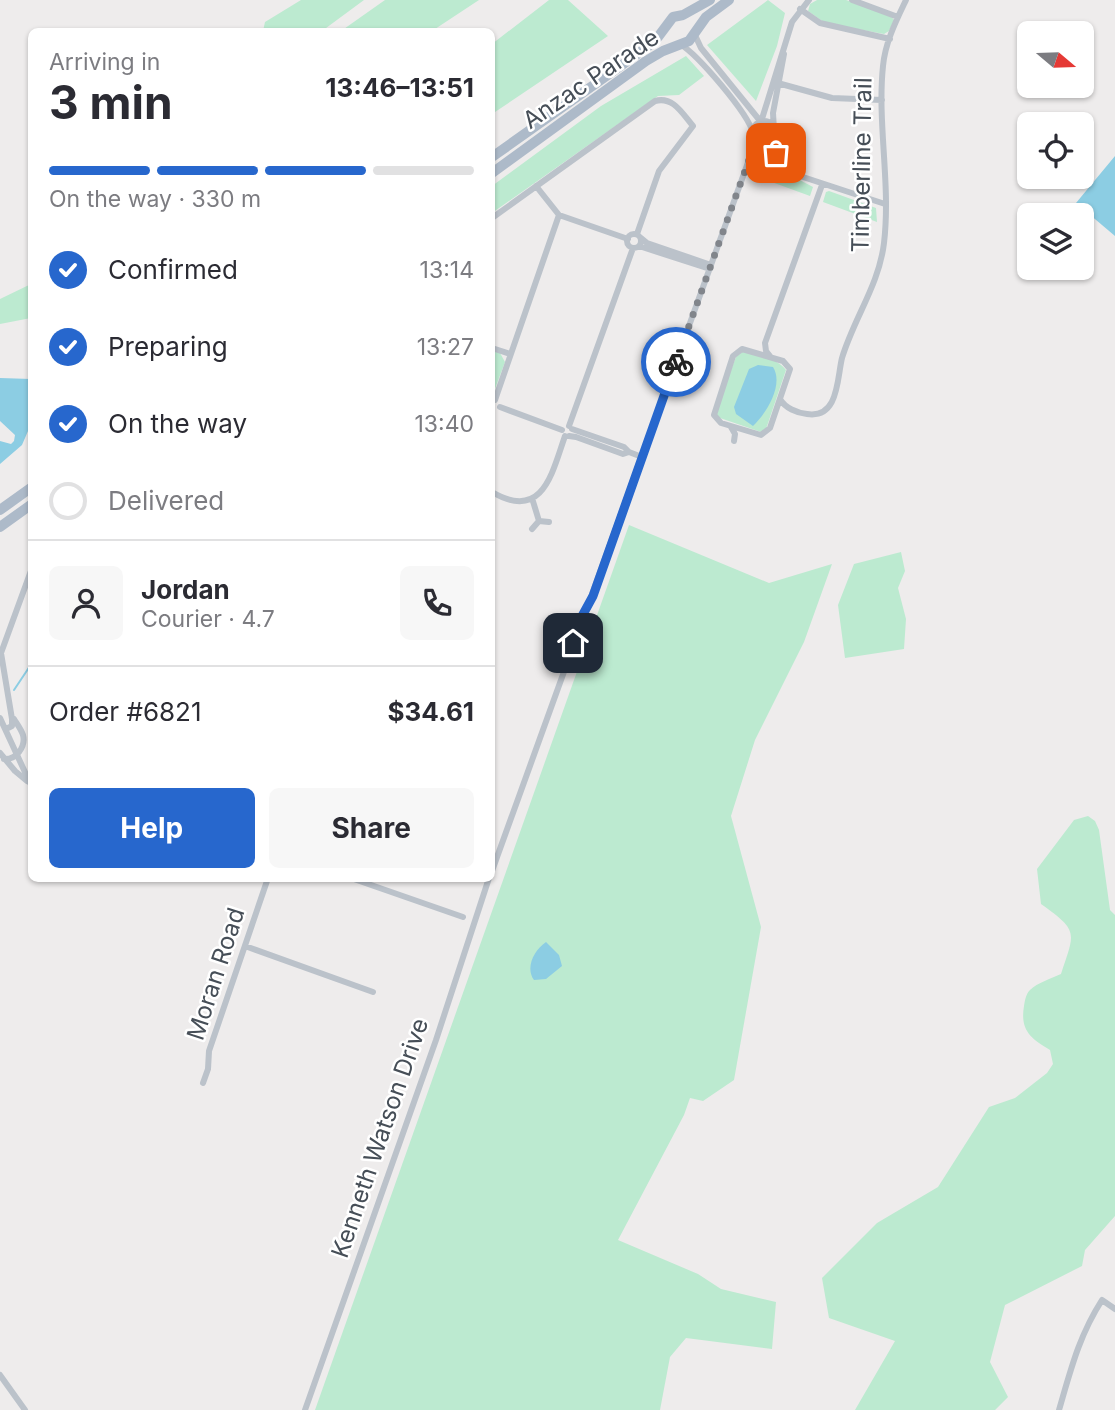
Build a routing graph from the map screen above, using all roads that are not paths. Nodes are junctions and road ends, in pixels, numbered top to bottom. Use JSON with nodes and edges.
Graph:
{"nodes":[{"id":1,"x":729,"y":0,"type":"edge"},
{"id":2,"x":809,"y":0,"type":"edge"},
{"id":3,"x":852,"y":0,"type":"edge"},
{"id":4,"x":906,"y":0,"type":"edge"},
{"id":5,"x":705,"y":2,"type":"edge"},
{"id":6,"x":800,"y":9,"type":"junction"},
{"id":7,"x":683,"y":15,"type":"junction"},
{"id":8,"x":898,"y":17,"type":"junction"},
{"id":9,"x":666,"y":25,"type":"junction"},
{"id":10,"x":694,"y":33,"type":"junction"},
{"id":11,"x":890,"y":39,"type":"junction"},
{"id":12,"x":680,"y":44,"type":"junction"},
{"id":13,"x":777,"y":82,"type":"junction"},
{"id":14,"x":882,"y":100,"type":"junction"},
{"id":15,"x":769,"y":101,"type":"junction"},
{"id":16,"x":747,"y":104,"type":"junction"},
{"id":17,"x":761,"y":122,"type":"junction"},
{"id":18,"x":774,"y":131,"type":"junction"},
{"id":19,"x":753,"y":134,"type":"junction"},
{"id":20,"x":763,"y":143,"type":"junction"},
{"id":21,"x":776,"y":153,"type":"junction"},
{"id":22,"x":495,"y":155,"type":"edge"},
{"id":23,"x":750,"y":157,"type":"junction"},
{"id":24,"x":495,"y":171,"type":"edge"},
{"id":25,"x":822,"y":185,"type":"junction"},
{"id":26,"x":536,"y":186,"type":"junction"},
{"id":27,"x":886,"y":204,"type":"junction"},
{"id":28,"x":559,"y":215,"type":"junction"},
{"id":29,"x":495,"y":216,"type":"edge"},
{"id":30,"x":638,"y":242,"type":"junction"},
{"id":31,"x":710,"y":267,"type":"junction"},
{"id":32,"x":765,"y":344,"type":"junction"},
{"id":33,"x":495,"y":349,"type":"edge"},
{"id":34,"x":753,"y":351,"type":"junction"},
{"id":35,"x":510,"y":354,"type":"junction"},
{"id":36,"x":770,"y":356,"type":"junction"},
{"id":37,"x":495,"y":395,"type":"edge"},
{"id":38,"x":780,"y":399,"type":"junction"},
{"id":39,"x":788,"y":408,"type":"junction"},
{"id":40,"x":496,"y":410,"type":"edge"},
{"id":41,"x":776,"y":413,"type":"junction"},
{"id":42,"x":729,"y":425,"type":"junction"},
{"id":43,"x":567,"y":431,"type":"junction"},
{"id":44,"x":747,"y":432,"type":"junction"},
{"id":45,"x":642,"y":457,"type":"junction"},
{"id":46,"x":28,"y":490,"type":"edge"},
{"id":47,"x":495,"y":494,"type":"edge"},
{"id":48,"x":532,"y":498,"type":"junction"},
{"id":49,"x":28,"y":507,"type":"edge"},
{"id":50,"x":0,"y":510,"type":"edge"},
{"id":51,"x":539,"y":521,"type":"junction"},
{"id":52,"x":549,"y":522,"type":"dead end"},
{"id":53,"x":0,"y":527,"type":"edge"},
{"id":54,"x":532,"y":529,"type":"dead end"},
{"id":55,"x":28,"y":579,"type":"edge"},
{"id":56,"x":11,"y":714,"type":"junction"},
{"id":57,"x":0,"y":718,"type":"edge"},
{"id":58,"x":6,"y":729,"type":"junction"},
{"id":59,"x":17,"y":755,"type":"junction"},
{"id":60,"x":2,"y":756,"type":"edge"},
{"id":61,"x":28,"y":778,"type":"edge"},
{"id":62,"x":28,"y":782,"type":"edge"},
{"id":63,"x":495,"y":862,"type":"edge"},
{"id":64,"x":267,"y":882,"type":"edge"},
{"id":65,"x":372,"y":882,"type":"edge"},
{"id":66,"x":488,"y":882,"type":"edge"},
{"id":67,"x":463,"y":917,"type":"dead end"},
{"id":68,"x":245,"y":946,"type":"junction"},
{"id":69,"x":373,"y":992,"type":"dead end"},
{"id":70,"x":203,"y":1083,"type":"dead end"},
{"id":71,"x":1115,"y":1309,"type":"edge"},
{"id":72,"x":0,"y":1375,"type":"edge"},
{"id":73,"x":25,"y":1410,"type":"edge"},
{"id":74,"x":305,"y":1410,"type":"edge"},
{"id":75,"x":1059,"y":1410,"type":"edge"}],
"edges":[{"from":1,"to":10,"type":"main road","name":"Anzac Parade"},
{"from":2,"to":6,"type":"street"},
{"from":3,"to":8,"type":"street"},
{"from":4,"to":8,"type":"street","name":"Timberline Trail"},
{"from":5,"to":7,"type":"main road","name":"Anzac Parade"},
{"from":6,"to":11,"type":"street"},
{"from":6,"to":13,"type":"street"},
{"from":7,"to":9,"type":"main road"},
{"from":7,"to":10,"type":"main road"},
{"from":8,"to":11,"type":"street","name":"Timberline Trail"},
{"from":9,"to":12,"type":"main road"},
{"from":9,"to":22,"type":"main road","name":"Anzac Parade"},
{"from":10,"to":12,"type":"main road"},
{"from":10,"to":16,"type":"street"},
{"from":11,"to":14,"type":"street","name":"Timberline Trail"},
{"from":12,"to":19,"type":"street"},
{"from":12,"to":24,"type":"main road","name":"Anzac Parade"},
{"from":13,"to":14,"type":"street"},
{"from":13,"to":15,"type":"street"},
{"from":13,"to":18,"type":"street"},
{"from":14,"to":27,"type":"street","name":"Timberline Trail"},
{"from":15,"to":16,"type":"street"},
{"from":15,"to":17,"type":"street"},
{"from":16,"to":17,"type":"street"},
{"from":17,"to":18,"type":"street"},
{"from":17,"to":19,"type":"street"},
{"from":18,"to":20,"type":"street"},
{"from":18,"to":21,"type":"street"},
{"from":19,"to":20,"type":"street"},
{"from":19,"to":23,"type":"street"},
{"from":20,"to":21,"type":"street"},
{"from":20,"to":23,"type":"street"},
{"from":21,"to":25,"type":"street"},
{"from":23,"to":31,"type":"street"},
{"from":25,"to":27,"type":"street"},
{"from":25,"to":32,"type":"street"},
{"from":26,"to":28,"type":"street"},
{"from":26,"to":29,"type":"street"},
{"from":26,"to":30,"type":"street"},
{"from":27,"to":39,"type":"street","name":"Timberline Trail"},
{"from":28,"to":30,"type":"street"},
{"from":28,"to":35,"type":"street"},
{"from":30,"to":31,"type":"street"},
{"from":30,"to":43,"type":"street"},
{"from":31,"to":45,"type":"street"},
{"from":32,"to":34,"type":"street"},
{"from":32,"to":36,"type":"street"},
{"from":33,"to":35,"type":"street"},
{"from":34,"to":36,"type":"street"},
{"from":34,"to":42,"type":"street"},
{"from":35,"to":37,"type":"street"},
{"from":36,"to":38,"type":"street"},
{"from":38,"to":39,"type":"street"},
{"from":38,"to":41,"type":"street"},
{"from":39,"to":41,"type":"street","name":"Timberline Trail"},
{"from":40,"to":43,"type":"street"},
{"from":41,"to":44,"type":"street"},
{"from":42,"to":44,"type":"street"},
{"from":42,"to":44,"type":"street"},
{"from":43,"to":45,"type":"street"},
{"from":43,"to":48,"type":"street"},
{"from":45,"to":63,"type":"street"},
{"from":46,"to":50,"type":"main road"},
{"from":47,"to":48,"type":"street"},
{"from":48,"to":51,"type":"street"},
{"from":49,"to":53,"type":"main road"},
{"from":51,"to":52,"type":"street"},
{"from":51,"to":54,"type":"street"},
{"from":55,"to":56,"type":"street"},
{"from":56,"to":58,"type":"street"},
{"from":56,"to":59,"type":"street"},
{"from":57,"to":58,"type":"street"},
{"from":58,"to":59,"type":"street"},
{"from":59,"to":60,"type":"street"},
{"from":59,"to":61,"type":"street"},
{"from":60,"to":62,"type":"street"},
{"from":64,"to":68,"type":"street","name":"Moran Road"},
{"from":65,"to":67,"type":"street"},
{"from":66,"to":74,"type":"street","name":"Kenneth Watson Drive"},
{"from":68,"to":69,"type":"street"},
{"from":68,"to":70,"type":"street","name":"Moran Road"},
{"from":71,"to":75,"type":"street"},
{"from":72,"to":73,"type":"street"}]}
